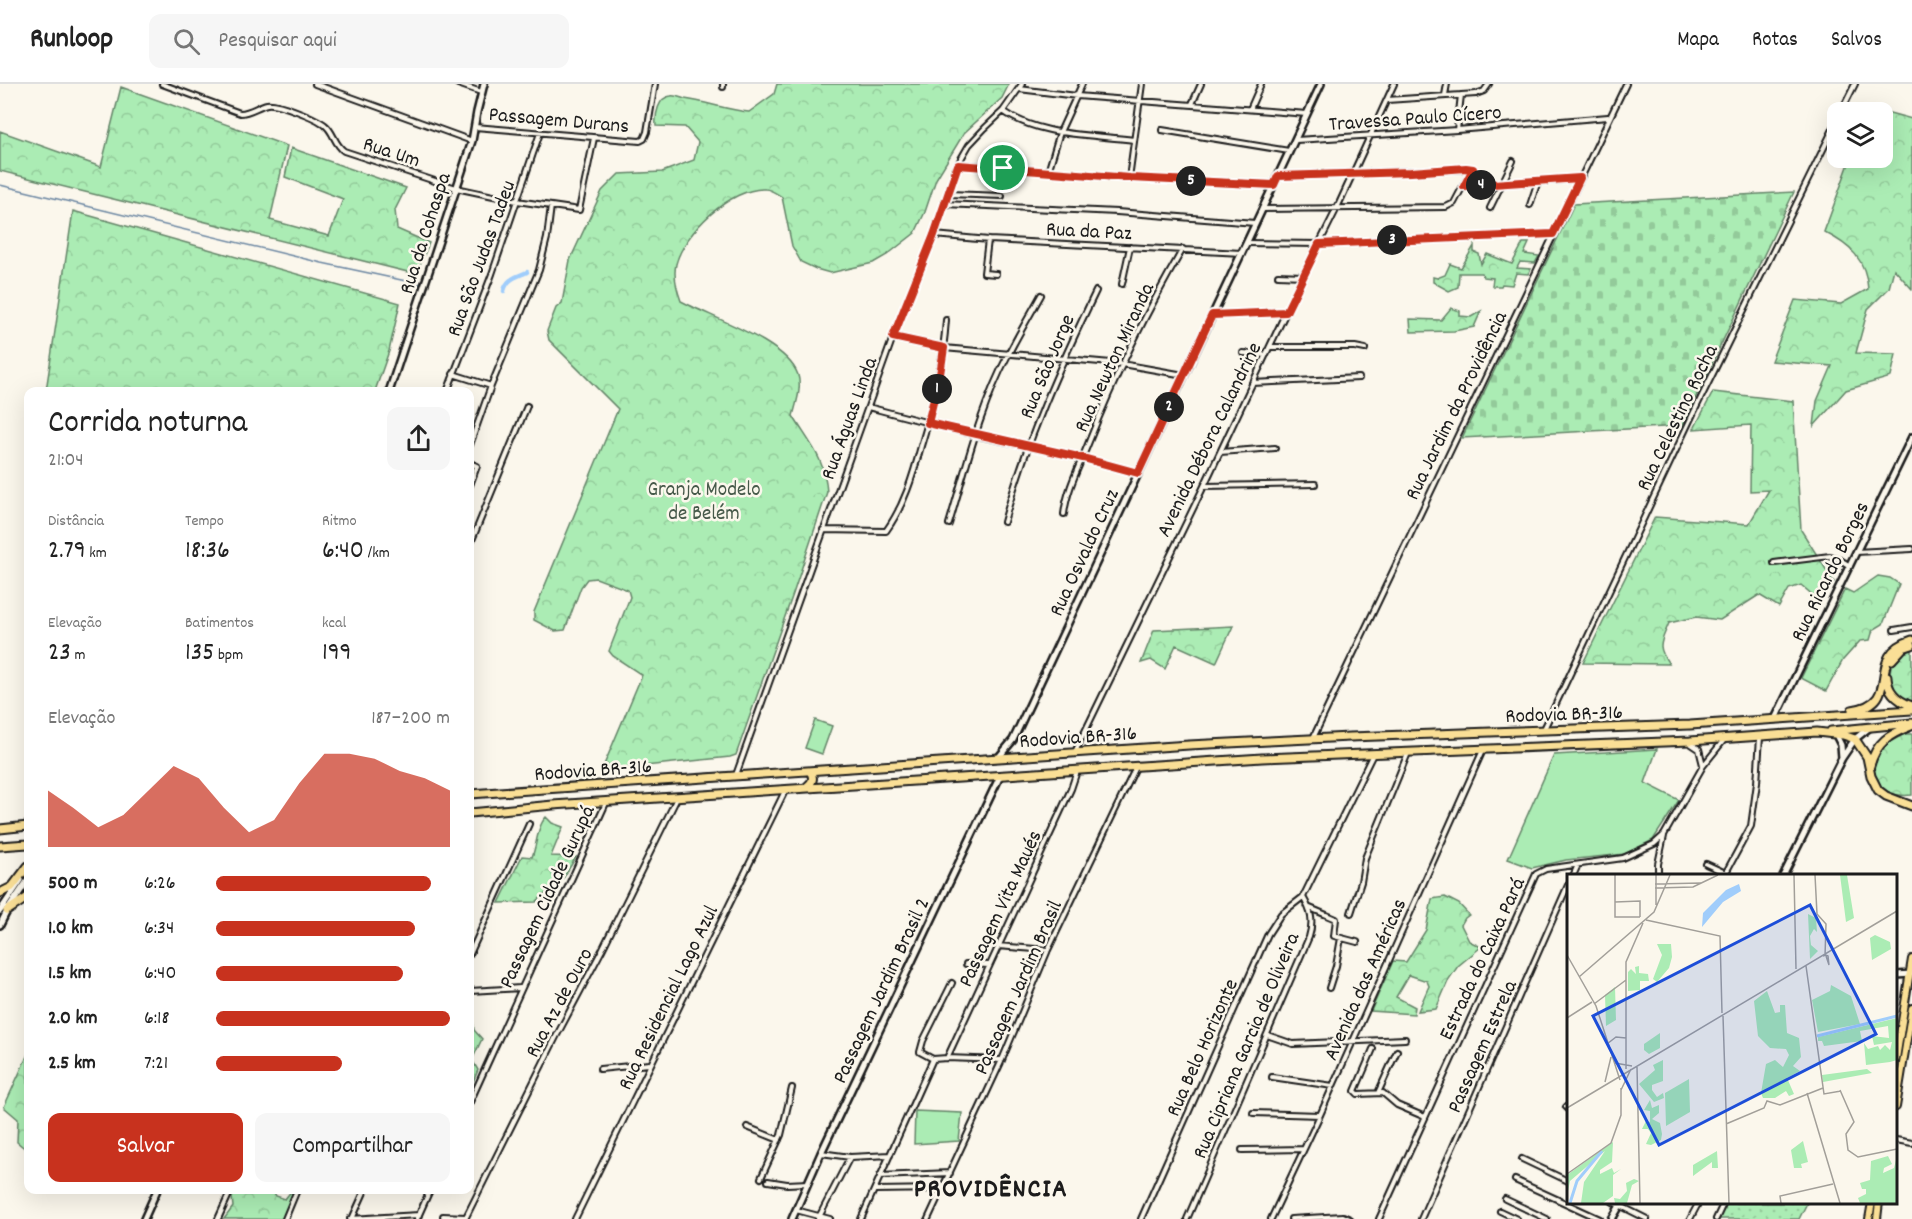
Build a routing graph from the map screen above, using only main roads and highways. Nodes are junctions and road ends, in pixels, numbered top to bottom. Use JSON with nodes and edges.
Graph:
{"nodes":[{"id":1,"x":1912,"y":640,"type":"edge"},
{"id":2,"x":1912,"y":645,"type":"edge"},
{"id":3,"x":1912,"y":708,"type":"edge"},
{"id":4,"x":1815,"y":717,"type":"junction"},
{"id":5,"x":1912,"y":725,"type":"edge"},
{"id":6,"x":1817,"y":732,"type":"junction"},
{"id":7,"x":1869,"y":768,"type":"junction"},
{"id":8,"x":834,"y":770,"type":"junction"},
{"id":9,"x":810,"y":771,"type":"junction"},
{"id":10,"x":834,"y":787,"type":"junction"},
{"id":11,"x":805,"y":788,"type":"junction"},
{"id":12,"x":474,"y":794,"type":"edge"},
{"id":13,"x":1912,"y":798,"type":"edge"},
{"id":14,"x":1899,"y":800,"type":"junction"},
{"id":15,"x":1912,"y":806,"type":"edge"},
{"id":16,"x":474,"y":813,"type":"edge"},
{"id":17,"x":24,"y":826,"type":"edge"},
{"id":18,"x":0,"y":829,"type":"edge"},
{"id":19,"x":24,"y":844,"type":"edge"},
{"id":20,"x":0,"y":847,"type":"edge"},
{"id":21,"x":24,"y":873,"type":"edge"},
{"id":22,"x":0,"y":893,"type":"edge"},
{"id":23,"x":24,"y":899,"type":"edge"},
{"id":24,"x":4,"y":911,"type":"edge"},
{"id":25,"x":1912,"y":959,"type":"edge"},
{"id":26,"x":1911,"y":974,"type":"edge"},
{"id":27,"x":1912,"y":1008,"type":"edge"},
{"id":28,"x":1897,"y":1053,"type":"edge"},
{"id":29,"x":1897,"y":1101,"type":"edge"},
{"id":30,"x":1872,"y":1204,"type":"edge"},
{"id":31,"x":1880,"y":1204,"type":"edge"},
{"id":32,"x":1869,"y":1219,"type":"edge"},
{"id":33,"x":1877,"y":1219,"type":"edge"}],
"edges":[{"from":1,"to":4,"type":"highway"},
{"from":2,"to":3,"type":"highway"},
{"from":3,"to":4,"type":"highway"},
{"from":4,"to":8,"type":"highway","name":"Rodovia BR-316"},
{"from":5,"to":6,"type":"highway"},
{"from":5,"to":7,"type":"highway"},
{"from":6,"to":7,"type":"highway"},
{"from":6,"to":10,"type":"highway","name":"Rodovia BR-316"},
{"from":7,"to":14,"type":"highway"},
{"from":8,"to":9,"type":"highway","name":"Rodovia BR-316"},
{"from":8,"to":10,"type":"highway"},
{"from":9,"to":11,"type":"highway"},
{"from":9,"to":12,"type":"highway","name":"Rodovia BR-316"},
{"from":10,"to":11,"type":"highway","name":"Rodovia BR-316"},
{"from":11,"to":16,"type":"highway","name":"Rodovia BR-316"},
{"from":13,"to":14,"type":"highway"},
{"from":14,"to":15,"type":"highway"},
{"from":17,"to":18,"type":"highway"},
{"from":19,"to":20,"type":"highway"},
{"from":21,"to":22,"type":"highway"},
{"from":23,"to":24,"type":"highway"},
{"from":25,"to":26,"type":"main road"},
{"from":26,"to":28,"type":"main road"},
{"from":27,"to":29,"type":"main road"},
{"from":30,"to":32,"type":"main road"},
{"from":31,"to":33,"type":"main road"}]}
